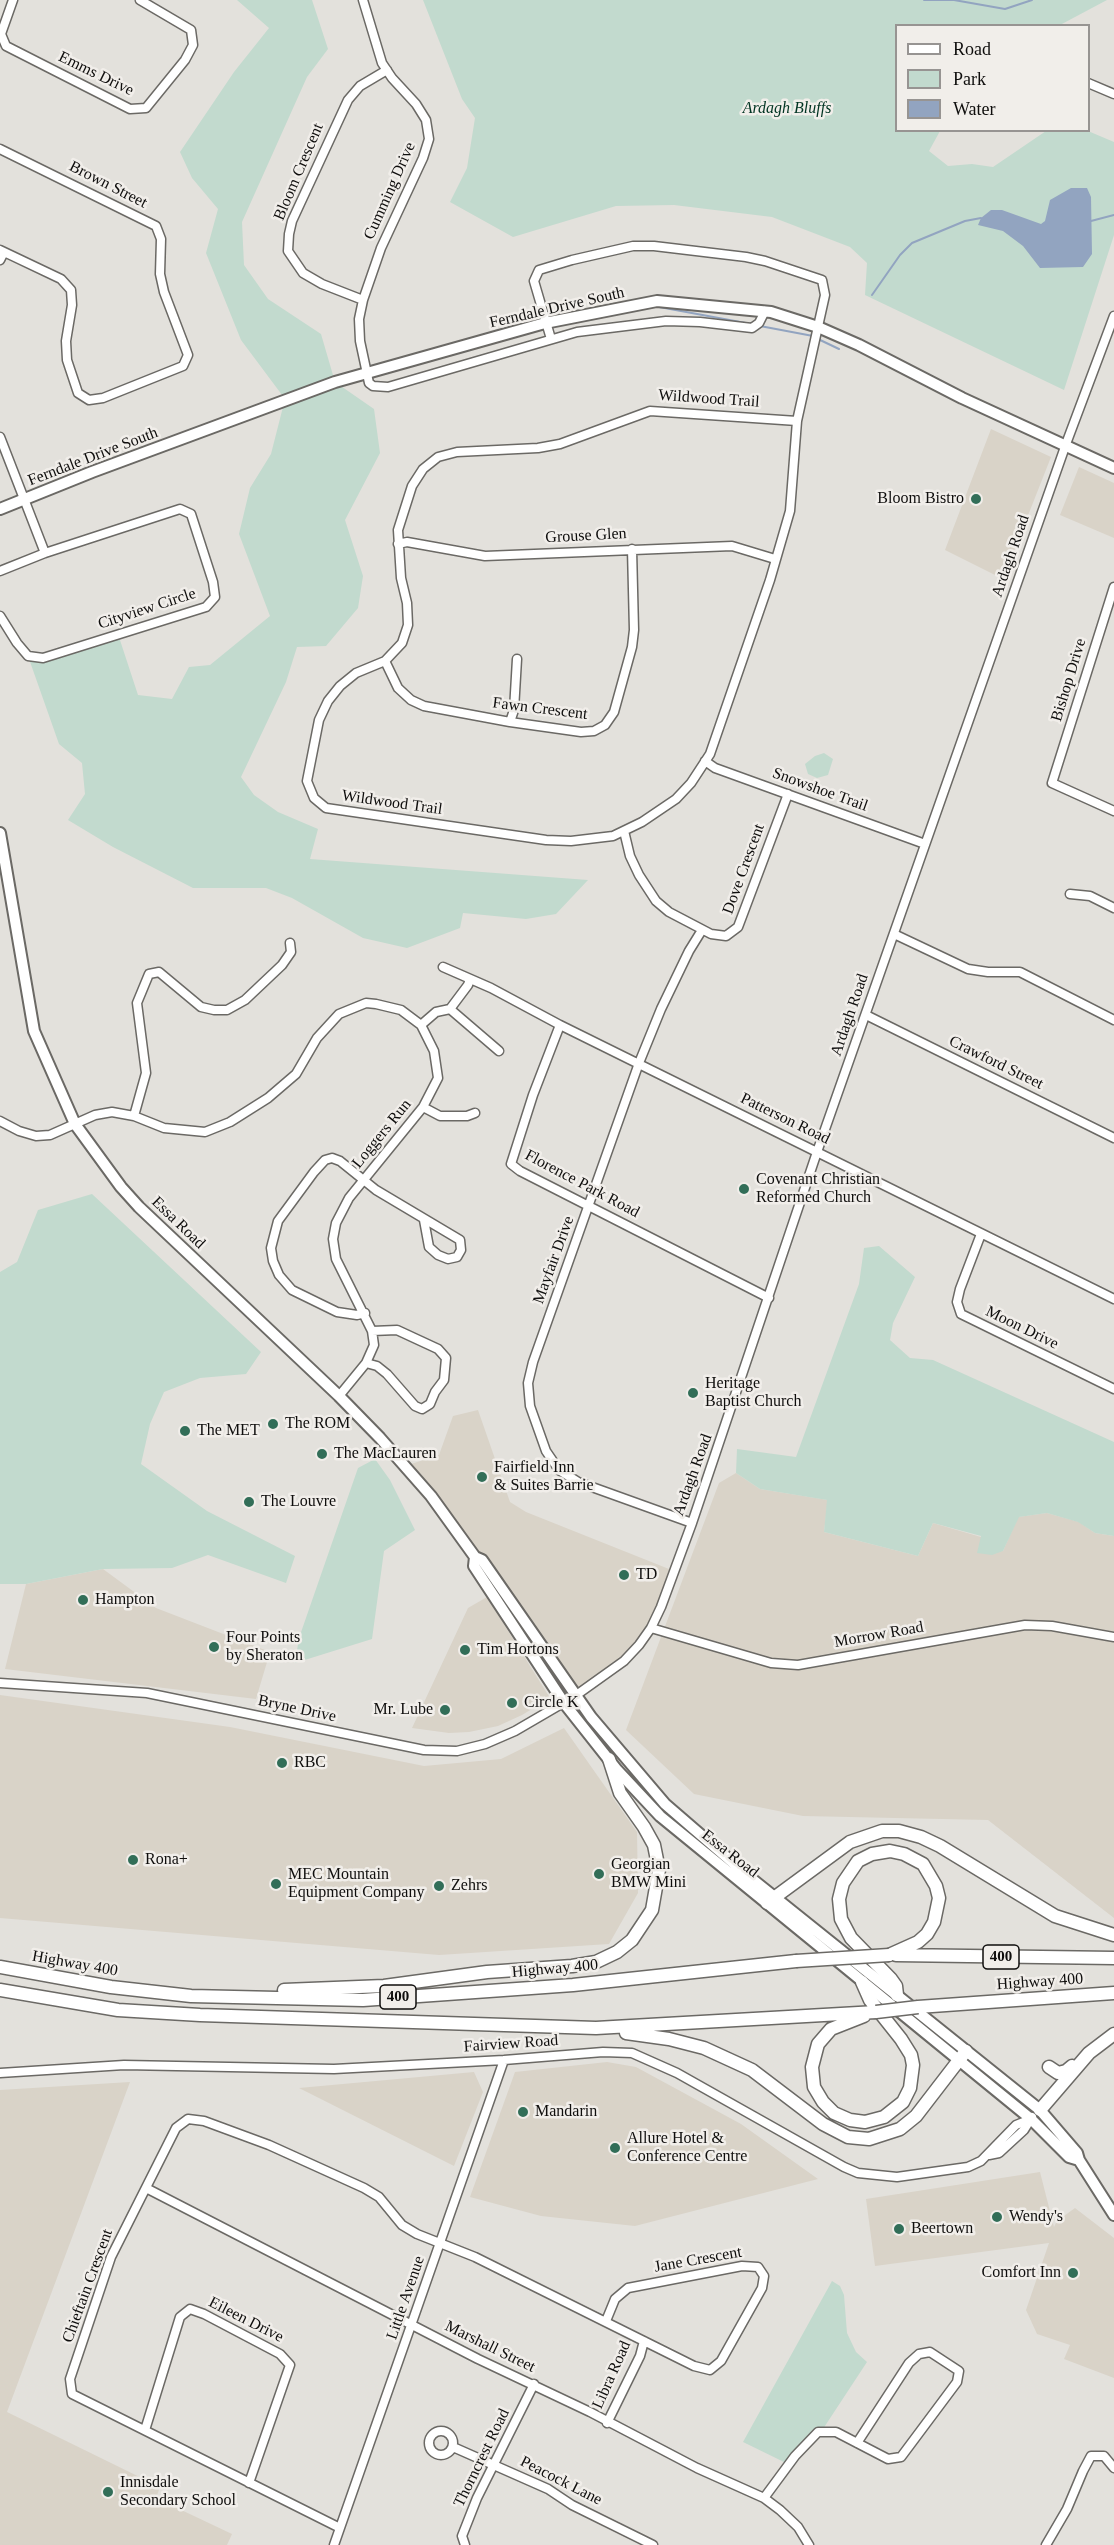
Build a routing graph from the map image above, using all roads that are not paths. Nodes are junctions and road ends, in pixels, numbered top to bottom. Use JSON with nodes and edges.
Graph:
{"nodes":[{"id":1,"x":14,"y":0,"type":"edge"},
{"id":2,"x":140,"y":0,"type":"edge"},
{"id":3,"x":363,"y":0,"type":"edge"},
{"id":4,"x":387,"y":70,"type":"junction"},
{"id":5,"x":1090,"y":83,"type":"edge"},
{"id":6,"x":1114,"y":94,"type":"edge"},
{"id":7,"x":0,"y":148,"type":"edge"},
{"id":8,"x":2,"y":254,"type":"edge"},
{"id":9,"x":363,"y":300,"type":"junction"},
{"id":10,"x":765,"y":311,"type":"junction"},
{"id":11,"x":1114,"y":316,"type":"edge"},
{"id":12,"x":545,"y":323,"type":"junction"},
{"id":13,"x":818,"y":327,"type":"junction"},
{"id":14,"x":551,"y":339,"type":"junction"},
{"id":15,"x":366,"y":373,"type":"junction"},
{"id":16,"x":797,"y":421,"type":"junction"},
{"id":17,"x":1,"y":440,"type":"edge"},
{"id":18,"x":1066,"y":444,"type":"junction"},
{"id":19,"x":1114,"y":468,"type":"edge"},
{"id":20,"x":25,"y":499,"type":"junction"},
{"id":21,"x":0,"y":509,"type":"edge"},
{"id":22,"x":398,"y":544,"type":"junction"},
{"id":23,"x":632,"y":549,"type":"junction"},
{"id":24,"x":45,"y":553,"type":"junction"},
{"id":25,"x":775,"y":560,"type":"junction"},
{"id":26,"x":0,"y":571,"type":"edge"},
{"id":27,"x":1114,"y":587,"type":"edge"},
{"id":28,"x":0,"y":616,"type":"edge"},
{"id":29,"x":517,"y":659,"type":"dead end"},
{"id":30,"x":385,"y":661,"type":"junction"},
{"id":31,"x":510,"y":722,"type":"junction"},
{"id":32,"x":705,"y":761,"type":"junction"},
{"id":33,"x":788,"y":794,"type":"junction"},
{"id":34,"x":1114,"y":811,"type":"edge"},
{"id":35,"x":624,"y":831,"type":"junction"},
{"id":36,"x":0,"y":833,"type":"edge"},
{"id":37,"x":925,"y":844,"type":"junction"},
{"id":38,"x":1070,"y":894,"type":"dead end"},
{"id":39,"x":1114,"y":908,"type":"edge"},
{"id":40,"x":702,"y":930,"type":"junction"},
{"id":41,"x":894,"y":934,"type":"junction"},
{"id":42,"x":290,"y":943,"type":"dead end"},
{"id":43,"x":443,"y":967,"type":"dead end"},
{"id":44,"x":470,"y":979,"type":"junction"},
{"id":45,"x":450,"y":1009,"type":"junction"},
{"id":46,"x":866,"y":1015,"type":"junction"},
{"id":47,"x":1114,"y":1020,"type":"edge"},
{"id":48,"x":421,"y":1025,"type":"junction"},
{"id":49,"x":560,"y":1025,"type":"junction"},
{"id":50,"x":499,"y":1051,"type":"dead end"},
{"id":51,"x":639,"y":1063,"type":"junction"},
{"id":52,"x":423,"y":1107,"type":"junction"},
{"id":53,"x":475,"y":1113,"type":"dead end"},
{"id":54,"x":134,"y":1116,"type":"junction"},
{"id":55,"x":0,"y":1121,"type":"edge"},
{"id":56,"x":75,"y":1124,"type":"junction"},
{"id":57,"x":1114,"y":1138,"type":"edge"},
{"id":58,"x":817,"y":1152,"type":"junction"},
{"id":59,"x":364,"y":1180,"type":"junction"},
{"id":60,"x":589,"y":1206,"type":"junction"},
{"id":61,"x":424,"y":1220,"type":"junction"},
{"id":62,"x":981,"y":1234,"type":"junction"},
{"id":63,"x":769,"y":1298,"type":"junction"},
{"id":64,"x":1114,"y":1299,"type":"edge"},
{"id":65,"x":365,"y":1313,"type":"junction"},
{"id":66,"x":372,"y":1331,"type":"junction"},
{"id":67,"x":366,"y":1363,"type":"junction"},
{"id":68,"x":1114,"y":1389,"type":"edge"},
{"id":69,"x":339,"y":1396,"type":"junction"},
{"id":70,"x":692,"y":1523,"type":"junction"},
{"id":71,"x":475,"y":1557,"type":"junction"},
{"id":72,"x":651,"y":1628,"type":"junction"},
{"id":73,"x":1114,"y":1637,"type":"edge"},
{"id":74,"x":0,"y":1683,"type":"edge"},
{"id":75,"x":575,"y":1696,"type":"junction"},
{"id":76,"x":564,"y":1703,"type":"junction"},
{"id":77,"x":609,"y":1759,"type":"junction"},
{"id":78,"x":771,"y":1900,"type":"junction"},
{"id":79,"x":1114,"y":1935,"type":"edge"},
{"id":80,"x":889,"y":1955,"type":"junction"},
{"id":81,"x":1114,"y":1959,"type":"edge"},
{"id":82,"x":0,"y":1967,"type":"edge"},
{"id":83,"x":862,"y":1982,"type":"junction"},
{"id":84,"x":0,"y":1990,"type":"edge"},
{"id":85,"x":1114,"y":1993,"type":"edge"},
{"id":86,"x":897,"y":1995,"type":"junction"},
{"id":87,"x":226,"y":1997,"type":"junction"},
{"id":88,"x":876,"y":2012,"type":"junction"},
{"id":89,"x":596,"y":2028,"type":"junction"},
{"id":90,"x":1114,"y":2034,"type":"edge"},
{"id":91,"x":1089,"y":2053,"type":"junction"},
{"id":92,"x":963,"y":2056,"type":"junction"},
{"id":93,"x":504,"y":2060,"type":"junction"},
{"id":94,"x":1049,"y":2067,"type":"dead end"},
{"id":95,"x":0,"y":2073,"type":"edge"},
{"id":96,"x":1035,"y":2115,"type":"junction"},
{"id":97,"x":146,"y":2188,"type":"junction"},
{"id":98,"x":1114,"y":2215,"type":"edge"},
{"id":99,"x":441,"y":2243,"type":"junction"},
{"id":100,"x":606,"y":2321,"type":"junction"},
{"id":101,"x":412,"y":2325,"type":"junction"},
{"id":102,"x":644,"y":2341,"type":"junction"},
{"id":103,"x":534,"y":2384,"type":"junction"},
{"id":104,"x":607,"y":2423,"type":"junction"},
{"id":105,"x":145,"y":2430,"type":"junction"},
{"id":106,"x":857,"y":2443,"type":"junction"},
{"id":107,"x":453,"y":2446,"type":"dead end"},
{"id":108,"x":495,"y":2466,"type":"junction"},
{"id":109,"x":1114,"y":2468,"type":"edge"},
{"id":110,"x":249,"y":2483,"type":"junction"},
{"id":111,"x":764,"y":2498,"type":"junction"},
{"id":112,"x":340,"y":2528,"type":"junction"},
{"id":113,"x":334,"y":2545,"type":"edge"},
{"id":114,"x":465,"y":2545,"type":"edge"},
{"id":115,"x":653,"y":2545,"type":"edge"},
{"id":116,"x":809,"y":2545,"type":"edge"},
{"id":117,"x":1046,"y":2545,"type":"edge"}],
"edges":[{"from":1,"to":2,"type":"street","name":"Emms Drive"},
{"from":3,"to":4,"type":"street","name":"Cumming Drive"},
{"from":4,"to":9,"type":"street","name":"Cumming Drive"},
{"from":4,"to":9,"type":"street","name":"Bloom Crescent"},
{"from":5,"to":6,"type":"street"},
{"from":7,"to":8,"type":"street","name":"Brown Street"},
{"from":9,"to":15,"type":"street","name":"Cumming Drive"},
{"from":10,"to":12,"type":"main road","name":"Ferndale Drive South"},
{"from":10,"to":13,"type":"main road","name":"Ferndale Drive South"},
{"from":10,"to":14,"type":"street"},
{"from":11,"to":18,"type":"street","name":"Ardagh Road"},
{"from":12,"to":13,"type":"street","name":"Wildwood Trail"},
{"from":12,"to":14,"type":"street"},
{"from":12,"to":15,"type":"main road","name":"Ferndale Drive South"},
{"from":13,"to":16,"type":"street","name":"Wildwood Trail"},
{"from":13,"to":18,"type":"main road","name":"Ferndale Drive South"},
{"from":14,"to":15,"type":"street"},
{"from":15,"to":20,"type":"main road","name":"Ferndale Drive South"},
{"from":16,"to":22,"type":"street","name":"Wildwood Trail"},
{"from":16,"to":25,"type":"street","name":"Wildwood Trail"},
{"from":17,"to":20,"type":"street"},
{"from":18,"to":19,"type":"main road","name":"Ferndale Drive South"},
{"from":18,"to":37,"type":"street","name":"Ardagh Road"},
{"from":20,"to":21,"type":"main road","name":"Ferndale Drive South"},
{"from":20,"to":24,"type":"street"},
{"from":22,"to":23,"type":"street","name":"Grouse Glen"},
{"from":22,"to":30,"type":"street","name":"Wildwood Trail"},
{"from":23,"to":25,"type":"street","name":"Grouse Glen"},
{"from":23,"to":31,"type":"street","name":"Fawn Crescent"},
{"from":24,"to":26,"type":"street","name":"Cityview Circle"},
{"from":24,"to":28,"type":"street","name":"Cityview Circle"},
{"from":25,"to":32,"type":"street","name":"Wildwood Trail"},
{"from":27,"to":34,"type":"street","name":"Bishop Drive"},
{"from":29,"to":31,"type":"street"},
{"from":30,"to":31,"type":"street","name":"Fawn Crescent"},
{"from":30,"to":35,"type":"street","name":"Wildwood Trail"},
{"from":32,"to":33,"type":"street","name":"Snowshoe Trail"},
{"from":32,"to":35,"type":"street","name":"Wildwood Trail"},
{"from":33,"to":37,"type":"street","name":"Snowshoe Trail"},
{"from":33,"to":40,"type":"street","name":"Dove Crescent"},
{"from":35,"to":40,"type":"street","name":"Dove Crescent"},
{"from":36,"to":56,"type":"main road","name":"Essa Road"},
{"from":37,"to":41,"type":"street","name":"Ardagh Road"},
{"from":38,"to":39,"type":"street"},
{"from":40,"to":51,"type":"street","name":"Mayfair Drive"},
{"from":41,"to":46,"type":"street","name":"Ardagh Road"},
{"from":41,"to":47,"type":"street"},
{"from":42,"to":54,"type":"street"},
{"from":43,"to":44,"type":"street","name":"Patterson Road"},
{"from":44,"to":45,"type":"street"},
{"from":44,"to":49,"type":"street","name":"Patterson Road"},
{"from":45,"to":48,"type":"street"},
{"from":45,"to":50,"type":"street"},
{"from":46,"to":57,"type":"street","name":"Crawford Street"},
{"from":46,"to":58,"type":"street","name":"Ardagh Road"},
{"from":48,"to":52,"type":"street","name":"Loggers Run"},
{"from":48,"to":54,"type":"street"},
{"from":49,"to":51,"type":"street","name":"Patterson Road"},
{"from":49,"to":60,"type":"street","name":"Florence Park Road"},
{"from":51,"to":58,"type":"street","name":"Patterson Road"},
{"from":51,"to":60,"type":"street","name":"Mayfair Drive"},
{"from":52,"to":53,"type":"street"},
{"from":52,"to":59,"type":"street","name":"Loggers Run"},
{"from":54,"to":56,"type":"street"},
{"from":55,"to":56,"type":"street"},
{"from":56,"to":69,"type":"main road","name":"Essa Road"},
{"from":58,"to":62,"type":"street","name":"Patterson Road"},
{"from":58,"to":63,"type":"street","name":"Ardagh Road"},
{"from":59,"to":61,"type":"street"},
{"from":59,"to":65,"type":"street","name":"Loggers Run"},
{"from":59,"to":65,"type":"street"},
{"from":60,"to":63,"type":"street","name":"Florence Park Road"},
{"from":60,"to":70,"type":"street","name":"Mayfair Drive"},
{"from":61,"to":61,"type":"street"},
{"from":62,"to":64,"type":"street","name":"Patterson Road"},
{"from":62,"to":68,"type":"street","name":"Moon Drive"},
{"from":63,"to":70,"type":"street","name":"Ardagh Road"},
{"from":65,"to":66,"type":"street","name":"Loggers Run"},
{"from":66,"to":67,"type":"street"},
{"from":66,"to":67,"type":"street"},
{"from":67,"to":69,"type":"street"},
{"from":69,"to":71,"type":"main road","name":"Essa Road"},
{"from":70,"to":72,"type":"street","name":"Ardagh Road"},
{"from":71,"to":75,"type":"main road","name":"Essa Road"},
{"from":71,"to":76,"type":"main road","name":"Essa Road"},
{"from":72,"to":73,"type":"street","name":"Morrow Road"},
{"from":72,"to":75,"type":"street","name":"Ardagh Road"},
{"from":74,"to":76,"type":"street","name":"Bryne Drive"},
{"from":75,"to":76,"type":"street","name":"Bryne Drive"},
{"from":75,"to":78,"type":"main road","name":"Essa Road"},
{"from":76,"to":77,"type":"main road","name":"Essa Road"},
{"from":77,"to":78,"type":"main road","name":"Essa Road"},
{"from":77,"to":87,"type":"highway"},
{"from":78,"to":79,"type":"highway"},
{"from":78,"to":83,"type":"main road","name":"Essa Road"},
{"from":78,"to":86,"type":"main road","name":"Essa Road"},
{"from":80,"to":81,"type":"highway","name":"Highway 400","number":"400"},
{"from":80,"to":86,"type":"highway"},
{"from":80,"to":87,"type":"highway","name":"Highway 400","number":"400","bridge":true},
{"from":82,"to":87,"type":"highway","name":"Highway 400","number":"400"},
{"from":83,"to":88,"type":"highway"},
{"from":83,"to":92,"type":"main road","name":"Essa Road"},
{"from":84,"to":89,"type":"highway","name":"Highway 400","number":"400"},
{"from":85,"to":88,"type":"highway","name":"Highway 400","number":"400","bridge":true},
{"from":86,"to":92,"type":"main road","name":"Essa Road"},
{"from":88,"to":89,"type":"highway","name":"Highway 400","number":"400"},
{"from":89,"to":92,"type":"highway"},
{"from":90,"to":91,"type":"highway"},
{"from":91,"to":94,"type":"highway"},
{"from":91,"to":96,"type":"highway"},
{"from":92,"to":96,"type":"main road","name":"Essa Road"},
{"from":92,"to":96,"type":"main road","name":"Essa Road"},
{"from":93,"to":95,"type":"street","name":"Fairview Road"},
{"from":93,"to":96,"type":"street","name":"Fairview Road"},
{"from":93,"to":99,"type":"street","name":"Little Avenue"},
{"from":96,"to":98,"type":"main road","name":"Essa Road"},
{"from":97,"to":99,"type":"street","name":"Chieftain Crescent"},
{"from":97,"to":101,"type":"street","name":"Marshall Street"},
{"from":97,"to":105,"type":"street","name":"Chieftain Crescent"},
{"from":99,"to":100,"type":"street","name":"Jane Crescent"},
{"from":99,"to":101,"type":"street","name":"Little Avenue"},
{"from":100,"to":102,"type":"street","name":"Jane Crescent"},
{"from":100,"to":102,"type":"street","name":"Jane Crescent"},
{"from":101,"to":103,"type":"street","name":"Marshall Street"},
{"from":101,"to":112,"type":"street","name":"Little Avenue"},
{"from":102,"to":104,"type":"street","name":"Libra Road"},
{"from":103,"to":104,"type":"street","name":"Marshall Street"},
{"from":103,"to":108,"type":"street","name":"Thorncrest Road"},
{"from":104,"to":111,"type":"street","name":"Marshall Street"},
{"from":105,"to":110,"type":"street","name":"Chieftain Crescent"},
{"from":105,"to":110,"type":"street","name":"Eileen Drive"},
{"from":106,"to":106,"type":"street"},
{"from":106,"to":111,"type":"street"},
{"from":107,"to":108,"type":"street","name":"Peacock Lane"},
{"from":108,"to":114,"type":"street","name":"Thorncrest Road"},
{"from":108,"to":115,"type":"street","name":"Peacock Lane"},
{"from":109,"to":117,"type":"street"},
{"from":110,"to":112,"type":"street","name":"Chieftain Crescent"},
{"from":111,"to":116,"type":"street","name":"Marshall Street"},
{"from":112,"to":113,"type":"street","name":"Little Avenue"}]}
